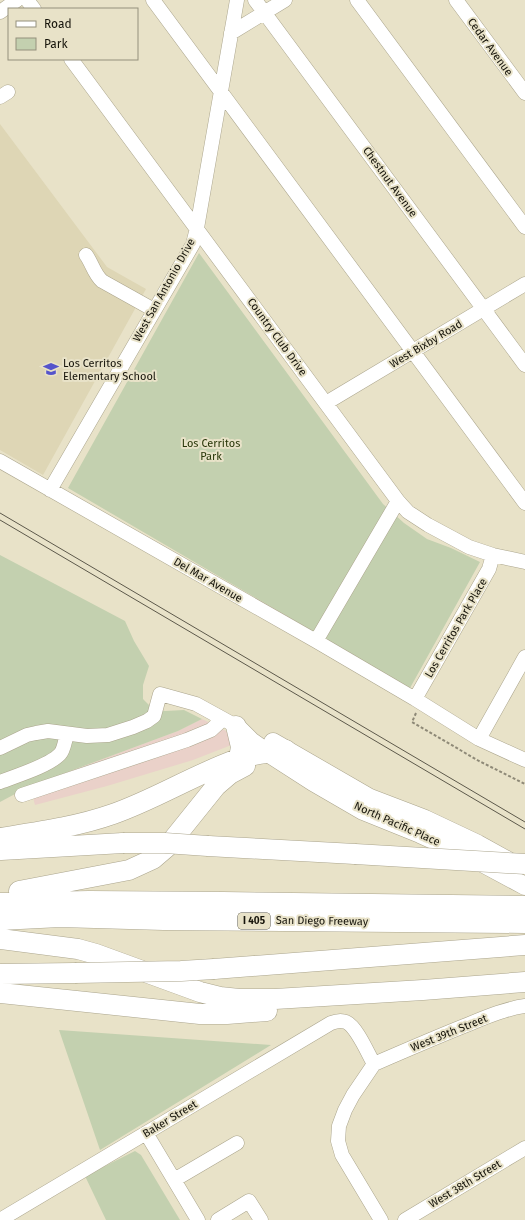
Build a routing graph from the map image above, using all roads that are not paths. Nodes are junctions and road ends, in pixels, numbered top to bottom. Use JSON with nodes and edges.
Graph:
{"nodes":[{"id":1,"x":17,"y":0,"type":"edge"},
{"id":2,"x":27,"y":0,"type":"edge"},
{"id":3,"x":153,"y":0,"type":"edge"},
{"id":4,"x":237,"y":0,"type":"edge"},
{"id":5,"x":255,"y":0,"type":"edge"},
{"id":6,"x":285,"y":0,"type":"edge"},
{"id":7,"x":357,"y":0,"type":"edge"},
{"id":8,"x":456,"y":0,"type":"edge"},
{"id":9,"x":33,"y":8,"type":"edge"},
{"id":10,"x":0,"y":12,"type":"edge"},
{"id":11,"x":264,"y":13,"type":"junction"},
{"id":12,"x":231,"y":32,"type":"junction"},
{"id":13,"x":72,"y":60,"type":"edge"},
{"id":14,"x":221,"y":90,"type":"junction"},
{"id":15,"x":525,"y":94,"type":"edge"},
{"id":16,"x":525,"y":227,"type":"edge"},
{"id":17,"x":197,"y":228,"type":"junction"},
{"id":18,"x":86,"y":255,"type":"dead end"},
{"id":19,"x":525,"y":284,"type":"edge"},
{"id":20,"x":483,"y":309,"type":"junction"},
{"id":21,"x":154,"y":310,"type":"junction"},
{"id":22,"x":413,"y":351,"type":"junction"},
{"id":23,"x":525,"y":365,"type":"edge"},
{"id":24,"x":326,"y":403,"type":"junction"},
{"id":25,"x":0,"y":461,"type":"edge"},
{"id":26,"x":50,"y":490,"type":"junction"},
{"id":27,"x":398,"y":501,"type":"junction"},
{"id":28,"x":525,"y":503,"type":"edge"},
{"id":29,"x":493,"y":555,"type":"junction"},
{"id":30,"x":525,"y":562,"type":"edge"},
{"id":31,"x":316,"y":641,"type":"junction"},
{"id":32,"x":525,"y":658,"type":"edge"},
{"id":33,"x":415,"y":699,"type":"junction"},
{"id":34,"x":229,"y":722,"type":"junction"},
{"id":35,"x":67,"y":734,"type":"junction"},
{"id":36,"x":479,"y":739,"type":"junction"},
{"id":37,"x":0,"y":748,"type":"edge"},
{"id":38,"x":277,"y":752,"type":"junction"},
{"id":39,"x":525,"y":760,"type":"edge"},
{"id":40,"x":238,"y":764,"type":"junction"},
{"id":41,"x":0,"y":782,"type":"edge"},
{"id":42,"x":22,"y":795,"type":"dead end"},
{"id":43,"x":0,"y":838,"type":"edge"},
{"id":44,"x":0,"y":850,"type":"edge"},
{"id":45,"x":525,"y":864,"type":"edge"},
{"id":46,"x":525,"y":870,"type":"edge"},
{"id":47,"x":525,"y":886,"type":"edge"},
{"id":48,"x":10,"y":891,"type":"edge"},
{"id":49,"x":525,"y":893,"type":"edge"},
{"id":50,"x":0,"y":903,"type":"edge"},
{"id":51,"x":525,"y":906,"type":"edge"},
{"id":52,"x":482,"y":909,"type":"junction"},
{"id":53,"x":0,"y":910,"type":"edge"},
{"id":54,"x":0,"y":920,"type":"edge"},
{"id":55,"x":520,"y":920,"type":"edge"},
{"id":56,"x":0,"y":939,"type":"edge"},
{"id":57,"x":525,"y":945,"type":"edge"},
{"id":58,"x":0,"y":974,"type":"edge"},
{"id":59,"x":525,"y":982,"type":"edge"},
{"id":60,"x":423,"y":990,"type":"junction"},
{"id":61,"x":0,"y":992,"type":"edge"},
{"id":62,"x":525,"y":1006,"type":"edge"},
{"id":63,"x":374,"y":1064,"type":"junction"},
{"id":64,"x":146,"y":1133,"type":"junction"},
{"id":65,"x":237,"y":1143,"type":"dead end"},
{"id":66,"x":525,"y":1148,"type":"edge"},
{"id":67,"x":174,"y":1180,"type":"junction"},
{"id":68,"x":0,"y":1220,"type":"edge"},
{"id":69,"x":198,"y":1220,"type":"edge"},
{"id":70,"x":218,"y":1220,"type":"edge"},
{"id":71,"x":261,"y":1220,"type":"edge"},
{"id":72,"x":381,"y":1220,"type":"edge"},
{"id":73,"x":405,"y":1220,"type":"edge"}],
"edges":[{"from":1,"to":10,"type":"street"},
{"from":2,"to":9,"type":"street"},
{"from":3,"to":14,"type":"street"},
{"from":4,"to":12,"type":"street","name":"West San Antonio Drive"},
{"from":5,"to":11,"type":"street","name":"Chestnut Avenue"},
{"from":6,"to":11,"type":"street"},
{"from":7,"to":16,"type":"street"},
{"from":8,"to":15,"type":"street","name":"Cedar Avenue"},
{"from":11,"to":12,"type":"street"},
{"from":11,"to":20,"type":"street","name":"Chestnut Avenue"},
{"from":12,"to":14,"type":"street","name":"West San Antonio Drive"},
{"from":13,"to":17,"type":"street","name":"Country Club Drive"},
{"from":14,"to":17,"type":"street","name":"West San Antonio Drive"},
{"from":14,"to":22,"type":"street"},
{"from":17,"to":21,"type":"street","name":"West San Antonio Drive"},
{"from":17,"to":24,"type":"street","name":"Country Club Drive"},
{"from":18,"to":21,"type":"street"},
{"from":19,"to":20,"type":"street","name":"West Bixby Road"},
{"from":20,"to":22,"type":"street","name":"West Bixby Road"},
{"from":20,"to":23,"type":"street","name":"Chestnut Avenue"},
{"from":21,"to":26,"type":"street","name":"West San Antonio Drive"},
{"from":22,"to":24,"type":"street","name":"West Bixby Road"},
{"from":22,"to":28,"type":"street"},
{"from":24,"to":27,"type":"street","name":"Country Club Drive"},
{"from":25,"to":26,"type":"street","name":"Del Mar Avenue"},
{"from":26,"to":31,"type":"street","name":"Del Mar Avenue"},
{"from":27,"to":29,"type":"street","name":"Country Club Drive"},
{"from":27,"to":31,"type":"street"},
{"from":29,"to":30,"type":"street","name":"Country Club Drive"},
{"from":29,"to":33,"type":"street","name":"Los Cerritos Park Place"},
{"from":31,"to":33,"type":"street","name":"Del Mar Avenue"},
{"from":32,"to":36,"type":"street"},
{"from":33,"to":36,"type":"street"},
{"from":34,"to":35,"type":"street","name":"North Pacific Place"},
{"from":34,"to":38,"type":"main road","name":"North Pacific Place"},
{"from":34,"to":40,"type":"highway"},
{"from":34,"to":42,"type":"street"},
{"from":35,"to":37,"type":"street"},
{"from":35,"to":41,"type":"street"},
{"from":36,"to":39,"type":"street"},
{"from":38,"to":40,"type":"highway"},
{"from":38,"to":46,"type":"main road","name":"North Pacific Place"},
{"from":38,"to":47,"type":"main road","name":"North Pacific Place"},
{"from":40,"to":43,"type":"highway"},
{"from":40,"to":48,"type":"highway"},
{"from":44,"to":45,"type":"highway","bridge":true},
{"from":48,"to":49,"type":"highway"},
{"from":50,"to":52,"type":"highway"},
{"from":51,"to":52,"type":"highway"},
{"from":52,"to":53,"type":"highway"},
{"from":52,"to":55,"type":"highway"},
{"from":54,"to":55,"type":"highway","name":"San Diego Freeway","number":"I 405"},
{"from":56,"to":60,"type":"highway"},
{"from":57,"to":58,"type":"highway","bridge":true},
{"from":59,"to":60,"type":"highway"},
{"from":60,"to":61,"type":"highway"},
{"from":62,"to":63,"type":"street","name":"West 39th Street"},
{"from":63,"to":64,"type":"street","name":"Baker Street"},
{"from":63,"to":72,"type":"street"},
{"from":64,"to":67,"type":"street"},
{"from":64,"to":68,"type":"street","name":"Baker Street"},
{"from":65,"to":67,"type":"street"},
{"from":66,"to":73,"type":"street","name":"West 38th Street"},
{"from":67,"to":69,"type":"street"},
{"from":70,"to":71,"type":"street"}]}
